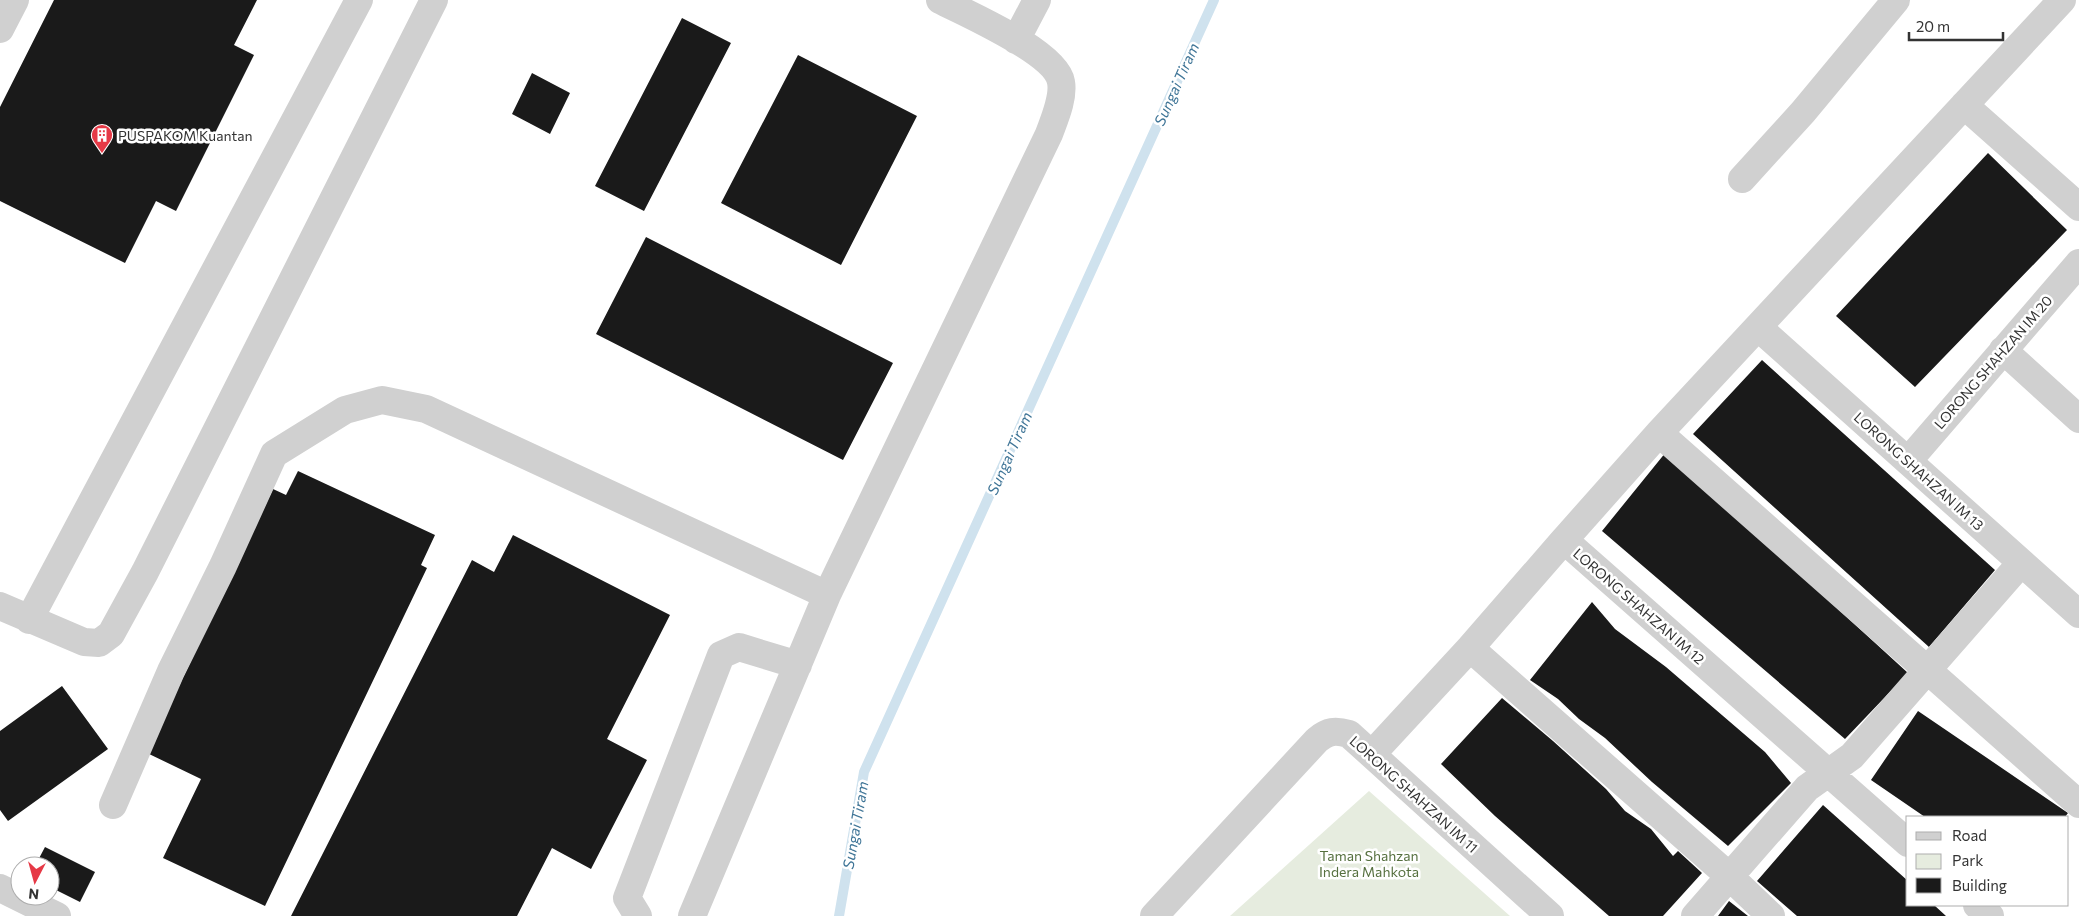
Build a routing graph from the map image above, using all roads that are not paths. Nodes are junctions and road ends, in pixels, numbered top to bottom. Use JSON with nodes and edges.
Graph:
{"nodes":[{"id":1,"x":15,"y":0,"type":"edge"},
{"id":2,"x":359,"y":0,"type":"edge"},
{"id":3,"x":434,"y":0,"type":"edge"},
{"id":4,"x":940,"y":0,"type":"edge"},
{"id":5,"x":1037,"y":0,"type":"edge"},
{"id":6,"x":1896,"y":0,"type":"edge"},
{"id":7,"x":2062,"y":0,"type":"edge"},
{"id":8,"x":0,"y":29,"type":"edge"},
{"id":9,"x":1016,"y":40,"type":"junction"},
{"id":10,"x":1964,"y":105,"type":"junction"},
{"id":11,"x":1742,"y":179,"type":"dead end"},
{"id":12,"x":2079,"y":207,"type":"edge"},
{"id":13,"x":2079,"y":263,"type":"edge"},
{"id":14,"x":1758,"y":328,"type":"junction"},
{"id":15,"x":2003,"y":350,"type":"junction"},
{"id":16,"x":2079,"y":419,"type":"edge"},
{"id":17,"x":1659,"y":433,"type":"junction"},
{"id":18,"x":1908,"y":461,"type":"junction"},
{"id":19,"x":1564,"y":540,"type":"junction"},
{"id":20,"x":2021,"y":563,"type":"junction"},
{"id":21,"x":827,"y":595,"type":"junction"},
{"id":22,"x":0,"y":606,"type":"edge"},
{"id":23,"x":2079,"y":614,"type":"edge"},
{"id":24,"x":29,"y":620,"type":"junction"},
{"id":25,"x":1470,"y":648,"type":"junction"},
{"id":26,"x":798,"y":665,"type":"junction"},
{"id":27,"x":1929,"y":669,"type":"junction"},
{"id":28,"x":1372,"y":754,"type":"junction"},
{"id":29,"x":1828,"y":773,"type":"junction"},
{"id":30,"x":2079,"y":804,"type":"edge"},
{"id":31,"x":113,"y":805,"type":"dead end"},
{"id":32,"x":1906,"y":841,"type":"edge"},
{"id":33,"x":1729,"y":876,"type":"junction"},
{"id":34,"x":0,"y":888,"type":"edge"},
{"id":35,"x":1978,"y":906,"type":"edge"},
{"id":36,"x":57,"y":916,"type":"edge"},
{"id":37,"x":638,"y":916,"type":"edge"},
{"id":38,"x":692,"y":916,"type":"edge"},
{"id":39,"x":1154,"y":916,"type":"edge"},
{"id":40,"x":1550,"y":916,"type":"edge"},
{"id":41,"x":1695,"y":916,"type":"edge"},
{"id":42,"x":1771,"y":916,"type":"edge"},
{"id":43,"x":1990,"y":916,"type":"edge"}],
"edges":[{"from":1,"to":8,"type":"street"},
{"from":2,"to":24,"type":"street"},
{"from":3,"to":24,"type":"street"},
{"from":4,"to":9,"type":"street"},
{"from":5,"to":9,"type":"street"},
{"from":6,"to":11,"type":"street"},
{"from":7,"to":10,"type":"street"},
{"from":9,"to":21,"type":"street"},
{"from":10,"to":12,"type":"street"},
{"from":10,"to":14,"type":"street"},
{"from":13,"to":15,"type":"street","name":"LORONG SHAHZAN IM 20"},
{"from":14,"to":17,"type":"street"},
{"from":14,"to":18,"type":"street","name":"LORONG SHAHZAN IM 13"},
{"from":15,"to":16,"type":"street"},
{"from":15,"to":18,"type":"street","name":"LORONG SHAHZAN IM 20"},
{"from":17,"to":19,"type":"street"},
{"from":17,"to":27,"type":"street"},
{"from":18,"to":20,"type":"street","name":"LORONG SHAHZAN IM 13"},
{"from":19,"to":25,"type":"street","name":"LORONG SHAHZAN IM 12"},
{"from":19,"to":29,"type":"street","name":"LORONG SHAHZAN IM 12"},
{"from":20,"to":23,"type":"street","name":"LORONG SHAHZAN IM 13"},
{"from":20,"to":27,"type":"street"},
{"from":21,"to":26,"type":"street"},
{"from":21,"to":31,"type":"street"},
{"from":22,"to":24,"type":"street"},
{"from":25,"to":28,"type":"street","name":"LORONG SHAHZAN IM 12"},
{"from":25,"to":33,"type":"street"},
{"from":26,"to":37,"type":"street"},
{"from":26,"to":38,"type":"street"},
{"from":27,"to":29,"type":"street"},
{"from":27,"to":30,"type":"street"},
{"from":28,"to":39,"type":"street","name":"LORONG SHAHZAN IM 11"},
{"from":28,"to":40,"type":"street","name":"LORONG SHAHZAN IM 11"},
{"from":29,"to":32,"type":"street","name":"LORONG SHAHZAN IM 12"},
{"from":29,"to":33,"type":"street"},
{"from":33,"to":41,"type":"street"},
{"from":33,"to":42,"type":"street"},
{"from":34,"to":36,"type":"street"},
{"from":35,"to":43,"type":"street"}]}
